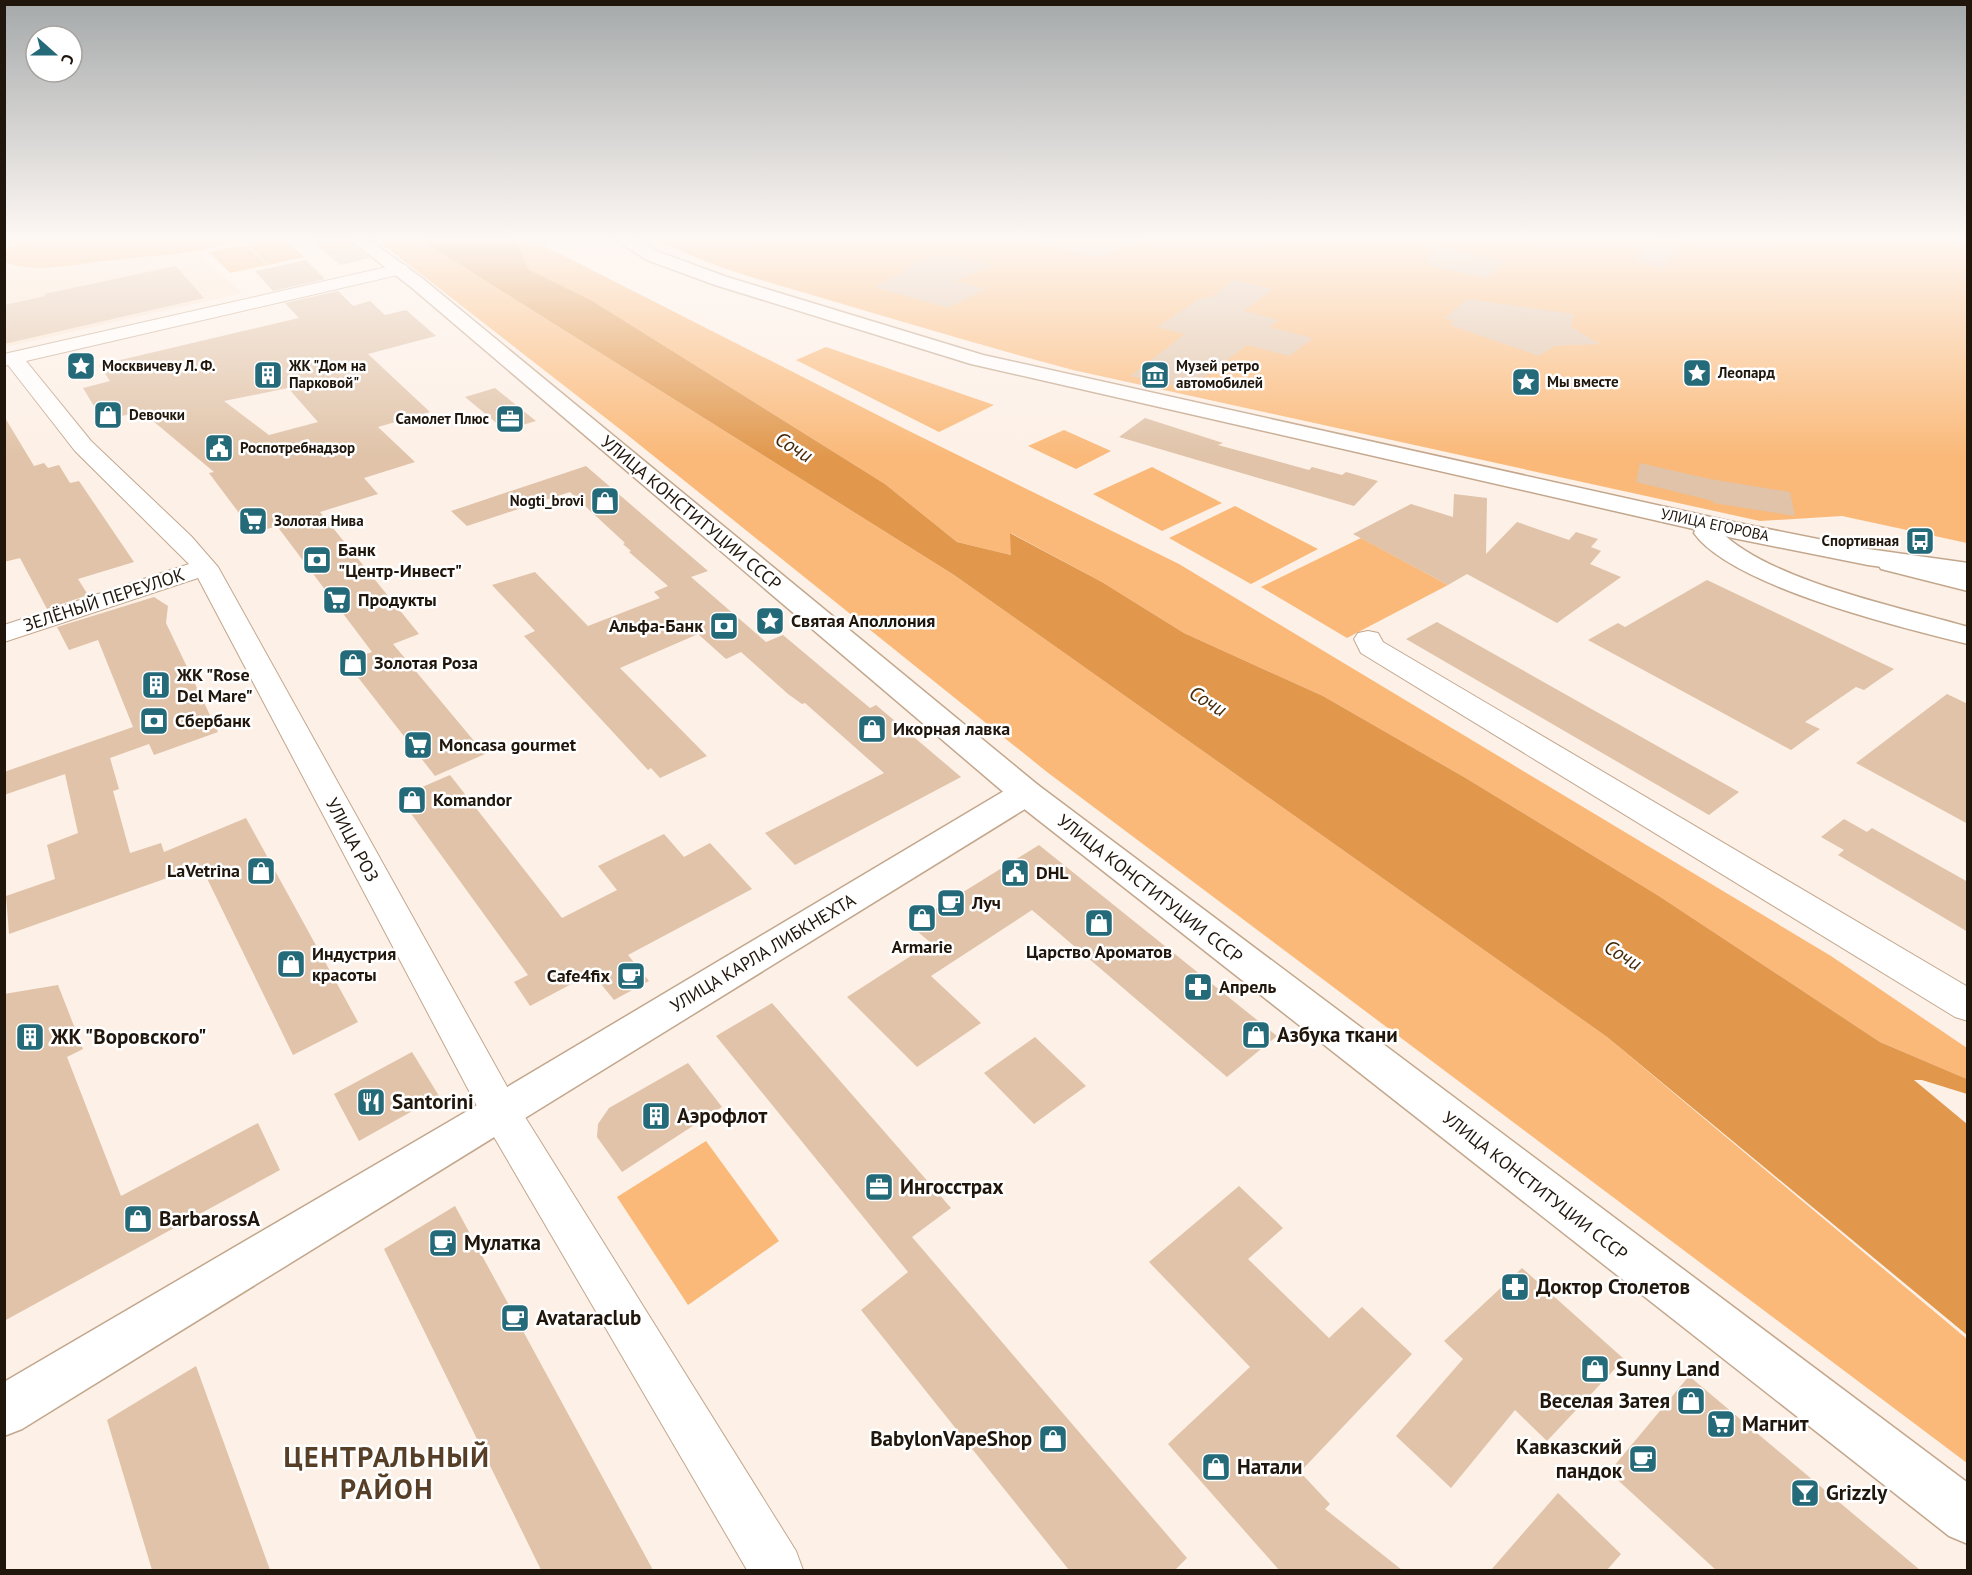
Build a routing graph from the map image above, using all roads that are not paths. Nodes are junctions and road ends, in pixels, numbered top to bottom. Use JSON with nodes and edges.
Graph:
{"nodes":[{"id":1,"x":224,"y":310,"type":"edge"},
{"id":2,"x":448,"y":310,"type":"edge"},
{"id":3,"x":814,"y":310,"type":"edge"},
{"id":4,"x":9,"y":359,"type":"edge"},
{"id":5,"x":1708,"y":525,"type":"junction"},
{"id":6,"x":1868,"y":557,"type":"junction"},
{"id":7,"x":204,"y":567,"type":"junction"},
{"id":8,"x":1968,"y":571,"type":"edge"},
{"id":9,"x":1968,"y":583,"type":"edge"},
{"id":10,"x":4,"y":634,"type":"edge"},
{"id":11,"x":1968,"y":636,"type":"edge"},
{"id":12,"x":1368,"y":639,"type":"dead end"},
{"id":13,"x":1026,"y":793,"type":"junction"},
{"id":14,"x":1968,"y":1006,"type":"edge"},
{"id":15,"x":501,"y":1113,"type":"junction"},
{"id":16,"x":4,"y":1411,"type":"edge"},
{"id":17,"x":1968,"y":1517,"type":"edge"},
{"id":18,"x":777,"y":1570,"type":"edge"}],
"edges":[{"from":1,"to":4,"type":"street"},
{"from":2,"to":13,"type":"main road","name":"УЛИЦА КОНСТИТУЦИИ СССР"},
{"from":3,"to":5,"type":"main road","name":"УЛИЦА ЕГОРОВА"},
{"from":4,"to":7,"type":"street","name":"УЛИЦА РОЗ"},
{"from":5,"to":6,"type":"main road","name":"УЛИЦА ЕГОРОВА"},
{"from":5,"to":11,"type":"main road"},
{"from":6,"to":8,"type":"main road"},
{"from":6,"to":9,"type":"main road"},
{"from":7,"to":10,"type":"street","name":"ЗЕЛЁНЫЙ ПЕРЕУЛОК"},
{"from":7,"to":15,"type":"street","name":"УЛИЦА РОЗ"},
{"from":12,"to":14,"type":"street"},
{"from":13,"to":15,"type":"main road","name":"УЛИЦА КАРЛА ЛИБКНЕХТА"},
{"from":13,"to":17,"type":"main road","name":"УЛИЦА КОНСТИТУЦИИ СССР"},
{"from":15,"to":16,"type":"main road","name":"УЛИЦА КАРЛА ЛИБКНЕХТА"},
{"from":15,"to":18,"type":"street","name":"УЛИЦА РОЗ"}]}
